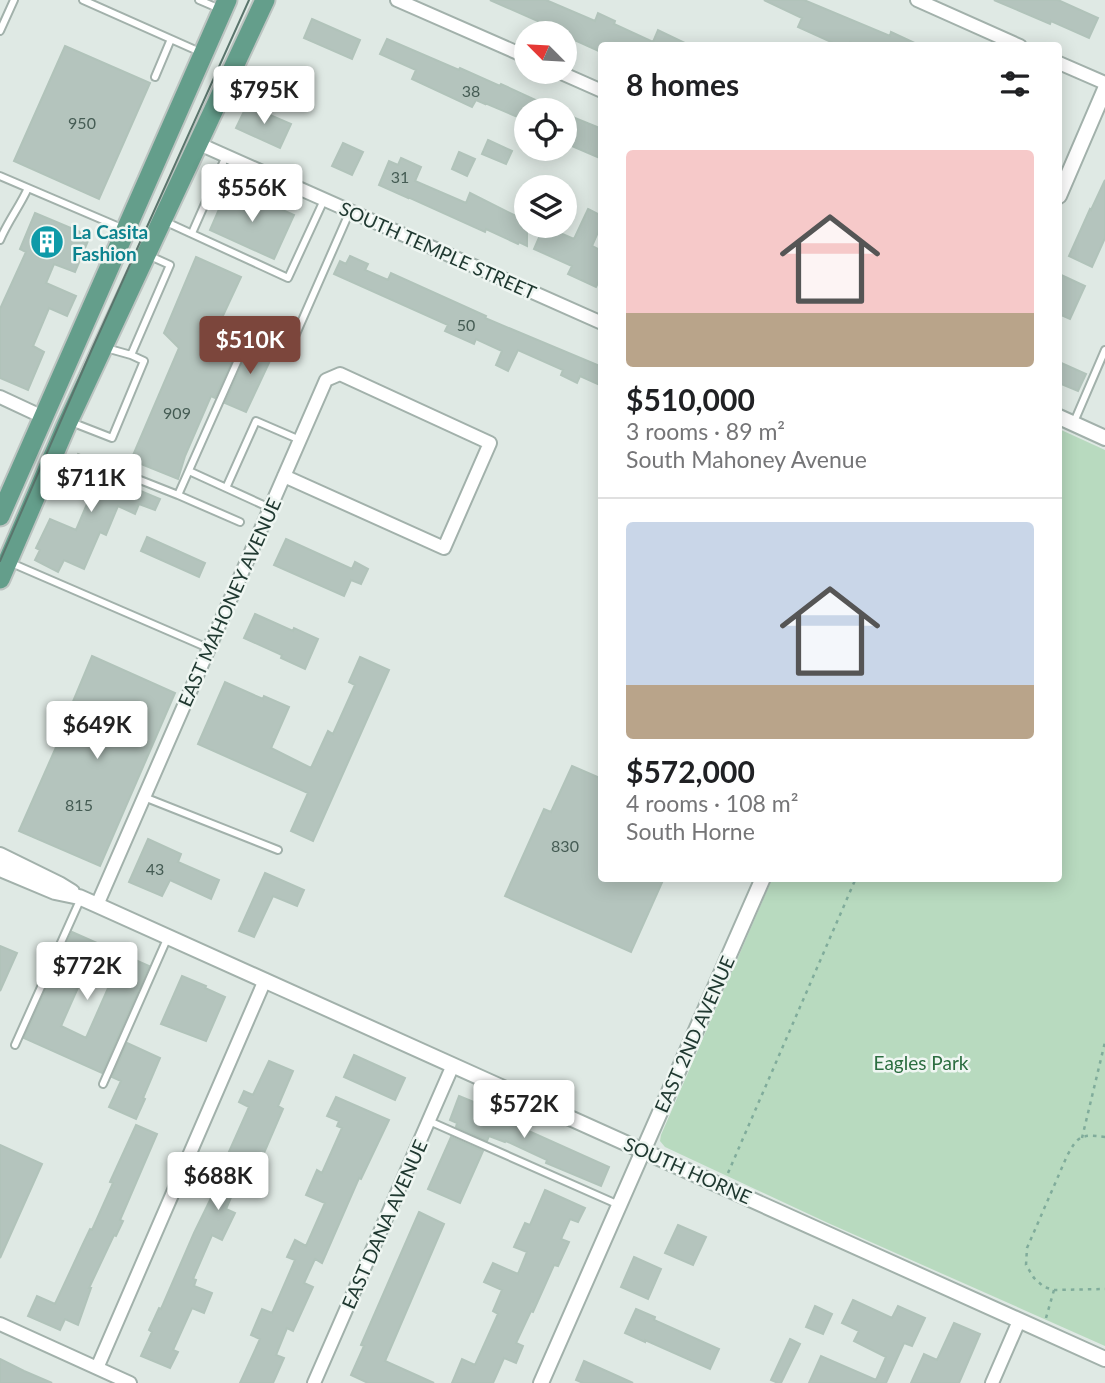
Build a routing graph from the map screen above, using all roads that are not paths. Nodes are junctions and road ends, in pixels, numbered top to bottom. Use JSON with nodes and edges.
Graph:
{"nodes":[{"id":1,"x":14,"y":0,"type":"edge"},
{"id":2,"x":83,"y":0,"type":"edge"},
{"id":3,"x":199,"y":0,"type":"edge"},
{"id":4,"x":265,"y":0,"type":"edge"},
{"id":5,"x":397,"y":0,"type":"edge"},
{"id":6,"x":917,"y":0,"type":"edge"},
{"id":7,"x":225,"y":5,"type":"edge"},
{"id":8,"x":0,"y":31,"type":"edge"},
{"id":9,"x":172,"y":39,"type":"junction"},
{"id":10,"x":1011,"y":42,"type":"edge"},
{"id":11,"x":514,"y":51,"type":"edge"},
{"id":12,"x":204,"y":53,"type":"junction"},
{"id":13,"x":1062,"y":64,"type":"edge"},
{"id":14,"x":155,"y":77,"type":"dead end"},
{"id":15,"x":578,"y":80,"type":"edge"},
{"id":16,"x":1105,"y":83,"type":"edge"},
{"id":17,"x":598,"y":89,"type":"edge"},
{"id":18,"x":1105,"y":89,"type":"edge"},
{"id":19,"x":197,"y":143,"type":"junction"},
{"id":20,"x":226,"y":156,"type":"junction"},
{"id":21,"x":0,"y":176,"type":"edge"},
{"id":22,"x":28,"y":188,"type":"junction"},
{"id":23,"x":1062,"y":189,"type":"edge"},
{"id":24,"x":324,"y":200,"type":"junction"},
{"id":25,"x":350,"y":211,"type":"junction"},
{"id":26,"x":0,"y":217,"type":"edge"},
{"id":27,"x":8,"y":220,"type":"junction"},
{"id":28,"x":162,"y":220,"type":"junction"},
{"id":29,"x":127,"y":230,"type":"junction"},
{"id":30,"x":192,"y":233,"type":"junction"},
{"id":31,"x":0,"y":240,"type":"edge"},
{"id":32,"x":146,"y":254,"type":"junction"},
{"id":33,"x":598,"y":321,"type":"edge"},
{"id":34,"x":103,"y":347,"type":"junction"},
{"id":35,"x":1105,"y":350,"type":"edge"},
{"id":36,"x":131,"y":355,"type":"junction"},
{"id":37,"x":0,"y":397,"type":"edge"},
{"id":38,"x":43,"y":417,"type":"junction"},
{"id":39,"x":1062,"y":418,"type":"edge"},
{"id":40,"x":69,"y":421,"type":"junction"},
{"id":41,"x":1073,"y":423,"type":"junction"},
{"id":42,"x":1105,"y":438,"type":"edge"},
{"id":43,"x":300,"y":440,"type":"junction"},
{"id":44,"x":190,"y":471,"type":"junction"},
{"id":45,"x":284,"y":476,"type":"junction"},
{"id":46,"x":135,"y":478,"type":"dead end"},
{"id":47,"x":226,"y":488,"type":"junction"},
{"id":48,"x":178,"y":495,"type":"junction"},
{"id":49,"x":270,"y":508,"type":"junction"},
{"id":50,"x":0,"y":516,"type":"edge"},
{"id":51,"x":240,"y":522,"type":"dead end"},
{"id":52,"x":4,"y":570,"type":"edge"},
{"id":53,"x":209,"y":649,"type":"junction"},
{"id":54,"x":144,"y":797,"type":"junction"},
{"id":55,"x":278,"y":850,"type":"dead end"},
{"id":56,"x":0,"y":855,"type":"edge"},
{"id":57,"x":0,"y":869,"type":"edge"},
{"id":58,"x":761,"y":882,"type":"edge"},
{"id":59,"x":80,"y":898,"type":"junction"},
{"id":60,"x":97,"y":905,"type":"junction"},
{"id":61,"x":168,"y":937,"type":"junction"},
{"id":62,"x":265,"y":980,"type":"junction"},
{"id":63,"x":15,"y":1045,"type":"dead end"},
{"id":64,"x":453,"y":1065,"type":"junction"},
{"id":65,"x":103,"y":1084,"type":"dead end"},
{"id":66,"x":429,"y":1121,"type":"junction"},
{"id":67,"x":643,"y":1150,"type":"junction"},
{"id":68,"x":619,"y":1205,"type":"junction"},
{"id":69,"x":1019,"y":1321,"type":"junction"},
{"id":70,"x":0,"y":1324,"type":"edge"},
{"id":71,"x":1105,"y":1359,"type":"edge"},
{"id":72,"x":97,"y":1368,"type":"junction"},
{"id":73,"x":130,"y":1383,"type":"edge"},
{"id":74,"x":314,"y":1383,"type":"edge"},
{"id":75,"x":541,"y":1383,"type":"edge"},
{"id":76,"x":992,"y":1383,"type":"edge"}],
"edges":[{"from":1,"to":8,"type":"lane"},
{"from":2,"to":9,"type":"lane"},
{"from":3,"to":7,"type":"lane"},
{"from":4,"to":19,"type":"main road"},
{"from":5,"to":11,"type":"street"},
{"from":6,"to":10,"type":"street"},
{"from":7,"to":12,"type":"main road"},
{"from":9,"to":12,"type":"lane"},
{"from":9,"to":14,"type":"lane"},
{"from":12,"to":29,"type":"main road"},
{"from":13,"to":16,"type":"street"},
{"from":15,"to":17,"type":"street"},
{"from":18,"to":23,"type":"street"},
{"from":19,"to":20,"type":"street","name":"SOUTH TEMPLE STREET"},
{"from":19,"to":28,"type":"main road"},
{"from":20,"to":24,"type":"street","name":"SOUTH TEMPLE STREET"},
{"from":20,"to":30,"type":"lane"},
{"from":21,"to":22,"type":"lane"},
{"from":22,"to":27,"type":"lane"},
{"from":22,"to":29,"type":"lane"},
{"from":24,"to":25,"type":"street","name":"SOUTH TEMPLE STREET"},
{"from":24,"to":30,"type":"lane"},
{"from":25,"to":33,"type":"street","name":"SOUTH TEMPLE STREET"},
{"from":25,"to":44,"type":"lane"},
{"from":26,"to":27,"type":"lane"},
{"from":27,"to":31,"type":"lane"},
{"from":28,"to":30,"type":"lane"},
{"from":28,"to":32,"type":"main road"},
{"from":29,"to":38,"type":"main road"},
{"from":32,"to":34,"type":"main road"},
{"from":32,"to":36,"type":"lane"},
{"from":34,"to":36,"type":"lane"},
{"from":34,"to":40,"type":"main road"},
{"from":35,"to":41,"type":"lane"},
{"from":36,"to":40,"type":"lane"},
{"from":37,"to":38,"type":"street"},
{"from":38,"to":50,"type":"main road"},
{"from":39,"to":41,"type":"street"},
{"from":40,"to":52,"type":"main road"},
{"from":41,"to":42,"type":"street"},
{"from":43,"to":45,"type":"street","name":"EAST MAHONEY AVENUE"},
{"from":43,"to":45,"type":"street","name":"EAST MAHONEY AVENUE"},
{"from":43,"to":47,"type":"lane"},
{"from":44,"to":47,"type":"lane"},
{"from":44,"to":48,"type":"lane"},
{"from":45,"to":49,"type":"street","name":"EAST MAHONEY AVENUE"},
{"from":46,"to":48,"type":"lane"},
{"from":47,"to":49,"type":"lane"},
{"from":48,"to":51,"type":"lane"},
{"from":49,"to":53,"type":"street","name":"EAST MAHONEY AVENUE"},
{"from":52,"to":53,"type":"lane"},
{"from":53,"to":54,"type":"street","name":"EAST MAHONEY AVENUE"},
{"from":54,"to":55,"type":"lane"},
{"from":54,"to":60,"type":"street","name":"EAST MAHONEY AVENUE"},
{"from":56,"to":59,"type":"street","name":"SOUTH HORNE"},
{"from":57,"to":59,"type":"street","name":"SOUTH HORNE"},
{"from":58,"to":67,"type":"street","name":"EAST 2ND AVENUE"},
{"from":59,"to":60,"type":"street","name":"SOUTH HORNE"},
{"from":59,"to":63,"type":"lane"},
{"from":60,"to":61,"type":"street","name":"SOUTH HORNE"},
{"from":61,"to":62,"type":"street","name":"SOUTH HORNE"},
{"from":61,"to":65,"type":"lane"},
{"from":62,"to":64,"type":"street","name":"SOUTH HORNE"},
{"from":62,"to":72,"type":"street"},
{"from":64,"to":66,"type":"street","name":"EAST DANA AVENUE"},
{"from":64,"to":67,"type":"street","name":"SOUTH HORNE"},
{"from":66,"to":68,"type":"lane"},
{"from":66,"to":74,"type":"street","name":"EAST DANA AVENUE"},
{"from":67,"to":68,"type":"street","name":"EAST 2ND AVENUE"},
{"from":67,"to":69,"type":"street","name":"SOUTH HORNE"},
{"from":68,"to":75,"type":"street","name":"EAST 2ND AVENUE"},
{"from":69,"to":71,"type":"street","name":"SOUTH HORNE"},
{"from":69,"to":76,"type":"street"},
{"from":70,"to":72,"type":"street"},
{"from":72,"to":73,"type":"street"}]}
